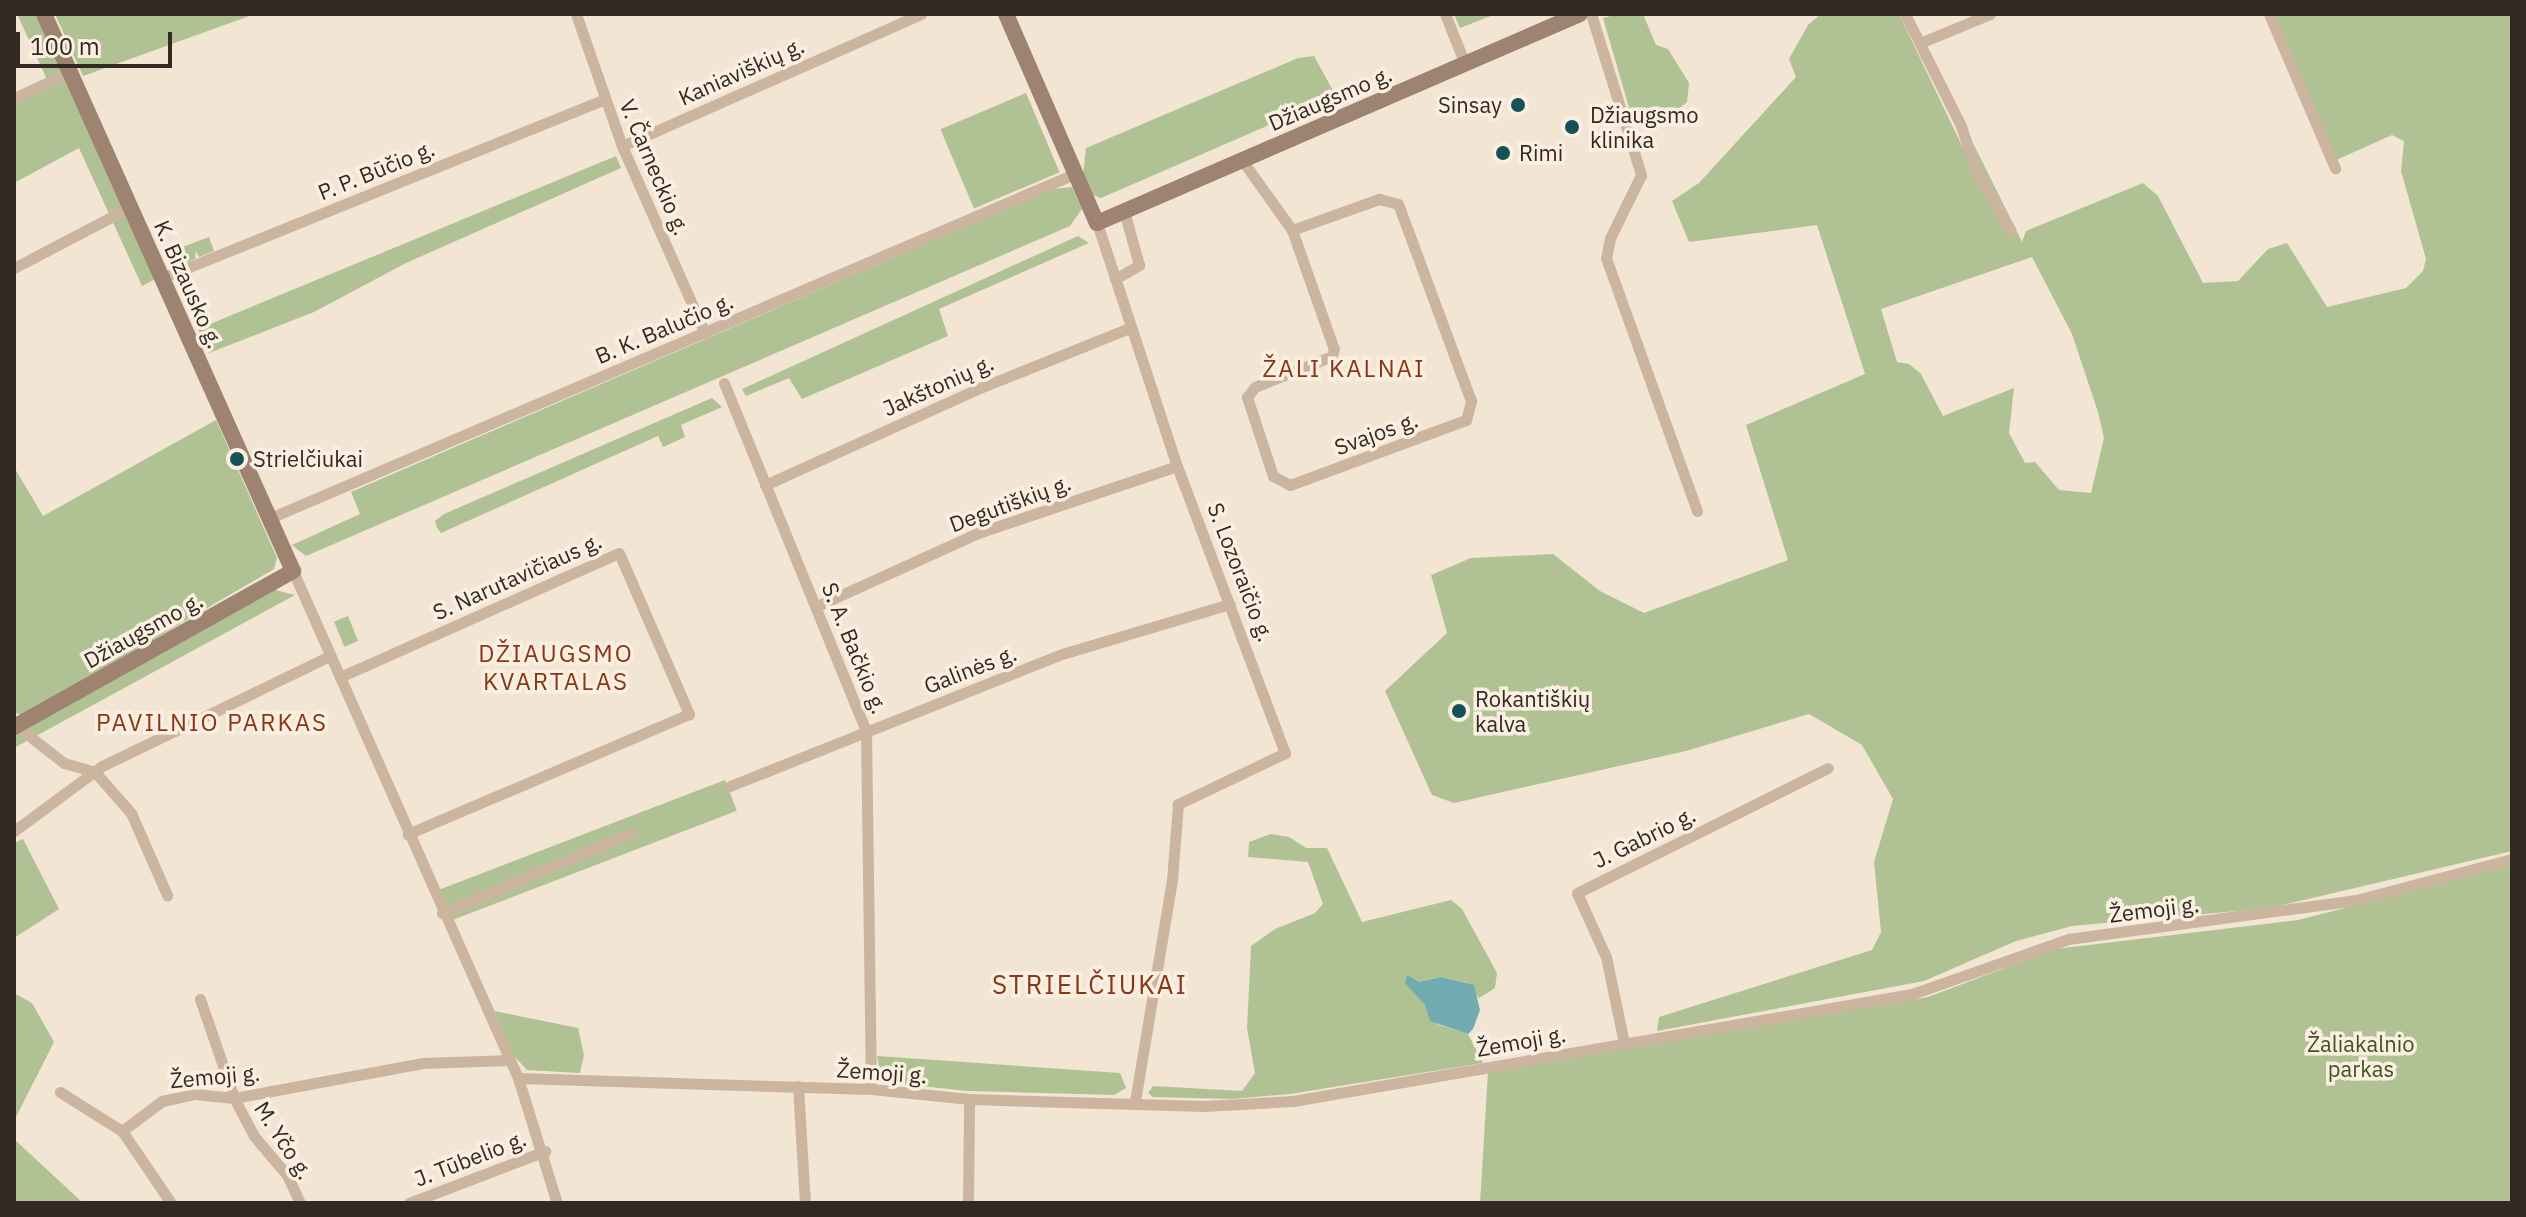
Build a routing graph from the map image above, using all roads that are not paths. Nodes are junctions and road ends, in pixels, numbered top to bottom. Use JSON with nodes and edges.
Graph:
{"nodes":[{"id":1,"x":44,"y":14,"type":"edge"},
{"id":2,"x":576,"y":14,"type":"edge"},
{"id":3,"x":921,"y":14,"type":"edge"},
{"id":4,"x":1006,"y":14,"type":"edge"},
{"id":5,"x":1445,"y":14,"type":"edge"},
{"id":6,"x":1580,"y":14,"type":"edge"},
{"id":7,"x":1591,"y":14,"type":"edge"},
{"id":8,"x":1905,"y":14,"type":"edge"},
{"id":9,"x":1990,"y":14,"type":"edge"},
{"id":10,"x":2269,"y":14,"type":"edge"},
{"id":11,"x":1920,"y":43,"type":"junction"},
{"id":12,"x":1465,"y":64,"type":"junction"},
{"id":13,"x":70,"y":72,"type":"junction"},
{"id":14,"x":14,"y":98,"type":"edge"},
{"id":15,"x":604,"y":99,"type":"junction"},
{"id":16,"x":622,"y":146,"type":"junction"},
{"id":17,"x":1242,"y":160,"type":"junction"},
{"id":18,"x":2335,"y":168,"type":"dead end"},
{"id":19,"x":1074,"y":174,"type":"junction"},
{"id":20,"x":130,"y":207,"type":"junction"},
{"id":21,"x":1124,"y":211,"type":"junction"},
{"id":22,"x":1097,"y":223,"type":"junction"},
{"id":23,"x":1292,"y":230,"type":"junction"},
{"id":24,"x":2011,"y":231,"type":"dead end"},
{"id":25,"x":14,"y":268,"type":"edge"},
{"id":26,"x":162,"y":278,"type":"junction"},
{"id":27,"x":1115,"y":279,"type":"junction"},
{"id":28,"x":1129,"y":328,"type":"junction"},
{"id":29,"x":705,"y":333,"type":"junction"},
{"id":30,"x":724,"y":383,"type":"dead end"},
{"id":31,"x":1177,"y":466,"type":"junction"},
{"id":32,"x":765,"y":485,"type":"junction"},
{"id":33,"x":1697,"y":511,"type":"dead end"},
{"id":34,"x":270,"y":518,"type":"junction"},
{"id":35,"x":293,"y":571,"type":"junction"},
{"id":36,"x":1230,"y":604,"type":"junction"},
{"id":37,"x":817,"y":606,"type":"junction"},
{"id":38,"x":330,"y":656,"type":"junction"},
{"id":39,"x":340,"y":677,"type":"junction"},
{"id":40,"x":15,"y":726,"type":"edge"},
{"id":41,"x":866,"y":731,"type":"junction"},
{"id":42,"x":1828,"y":768,"type":"dead end"},
{"id":43,"x":95,"y":772,"type":"junction"},
{"id":44,"x":730,"y":786,"type":"dead end"},
{"id":45,"x":14,"y":831,"type":"edge"},
{"id":46,"x":631,"y":833,"type":"dead end"},
{"id":47,"x":407,"y":834,"type":"junction"},
{"id":48,"x":2512,"y":859,"type":"edge"},
{"id":49,"x":167,"y":895,"type":"dead end"},
{"id":50,"x":442,"y":913,"type":"junction"},
{"id":51,"x":200,"y":999,"type":"dead end"},
{"id":52,"x":1624,"y":1043,"type":"junction"},
{"id":53,"x":510,"y":1060,"type":"junction"},
{"id":54,"x":518,"y":1078,"type":"junction"},
{"id":55,"x":798,"y":1086,"type":"junction"},
{"id":56,"x":871,"y":1089,"type":"junction"},
{"id":57,"x":60,"y":1092,"type":"dead end"},
{"id":58,"x":234,"y":1098,"type":"junction"},
{"id":59,"x":969,"y":1099,"type":"junction"},
{"id":60,"x":1135,"y":1102,"type":"junction"},
{"id":61,"x":122,"y":1131,"type":"junction"},
{"id":62,"x":545,"y":1151,"type":"junction"},
{"id":63,"x":171,"y":1203,"type":"edge"},
{"id":64,"x":300,"y":1203,"type":"edge"},
{"id":65,"x":409,"y":1203,"type":"edge"},
{"id":66,"x":557,"y":1203,"type":"edge"},
{"id":67,"x":805,"y":1203,"type":"edge"},
{"id":68,"x":968,"y":1203,"type":"edge"}],
"edges":[{"from":1,"to":13,"type":"street","name":"K. Bizausko g."},
{"from":2,"to":15,"type":"street","name":"V. Čarneckio g."},
{"from":3,"to":16,"type":"street","name":"Kaniaviškių g."},
{"from":4,"to":19,"type":"street","name":"S. Lozoraičio g."},
{"from":5,"to":12,"type":"street"},
{"from":6,"to":12,"type":"street","name":"Džiaugsmo g."},
{"from":7,"to":33,"type":"street"},
{"from":8,"to":11,"type":"street"},
{"from":9,"to":11,"type":"street"},
{"from":10,"to":18,"type":"street"},
{"from":11,"to":24,"type":"street"},
{"from":12,"to":17,"type":"street","name":"Džiaugsmo g."},
{"from":13,"to":14,"type":"street"},
{"from":13,"to":20,"type":"street","name":"K. Bizausko g."},
{"from":15,"to":16,"type":"street","name":"V. Čarneckio g."},
{"from":15,"to":26,"type":"street","name":"P. P. Būčio g."},
{"from":16,"to":29,"type":"street","name":"V. Čarneckio g."},
{"from":17,"to":21,"type":"street","name":"Džiaugsmo g."},
{"from":17,"to":23,"type":"street","name":"Svajos g."},
{"from":19,"to":22,"type":"street","name":"S. Lozoraičio g."},
{"from":19,"to":29,"type":"street","name":"B. K. Balučio g."},
{"from":20,"to":25,"type":"street"},
{"from":20,"to":26,"type":"street","name":"K. Bizausko g."},
{"from":21,"to":22,"type":"street","name":"Džiaugsmo g."},
{"from":21,"to":27,"type":"street"},
{"from":22,"to":27,"type":"street","name":"S. Lozoraičio g."},
{"from":23,"to":23,"type":"street","name":"Svajos g."},
{"from":26,"to":34,"type":"street","name":"K. Bizausko g."},
{"from":27,"to":28,"type":"street","name":"S. Lozoraičio g."},
{"from":28,"to":31,"type":"street","name":"S. Lozoraičio g."},
{"from":28,"to":32,"type":"street","name":"Jakštonių g."},
{"from":29,"to":34,"type":"street","name":"B. K. Balučio g."},
{"from":30,"to":32,"type":"street","name":"S. A. Bačkio g."},
{"from":31,"to":36,"type":"street","name":"S. Lozoraičio g."},
{"from":31,"to":37,"type":"street","name":"Degutiškių g."},
{"from":32,"to":37,"type":"street","name":"S. A. Bačkio g."},
{"from":34,"to":35,"type":"street","name":"K. Bizausko g."},
{"from":35,"to":38,"type":"street"},
{"from":35,"to":40,"type":"street","name":"Džiaugsmo g."},
{"from":36,"to":41,"type":"street","name":"Galinės g."},
{"from":36,"to":60,"type":"street","name":"S. Lozoraičio g."},
{"from":37,"to":41,"type":"street","name":"S. A. Bačkio g."},
{"from":38,"to":39,"type":"street"},
{"from":38,"to":43,"type":"street"},
{"from":39,"to":47,"type":"street"},
{"from":39,"to":47,"type":"street","name":"S. Narutavičiaus g."},
{"from":40,"to":43,"type":"street"},
{"from":41,"to":44,"type":"street","name":"Galinės g."},
{"from":41,"to":56,"type":"street","name":"S. A. Bačkio g."},
{"from":42,"to":52,"type":"street","name":"J. Gabrio g."},
{"from":43,"to":45,"type":"street"},
{"from":43,"to":49,"type":"street"},
{"from":46,"to":50,"type":"street"},
{"from":47,"to":50,"type":"street"},
{"from":48,"to":52,"type":"street","name":"Žemoji g."},
{"from":50,"to":53,"type":"street"},
{"from":51,"to":58,"type":"street","name":"M. Yčo g."},
{"from":52,"to":60,"type":"street","name":"Žemoji g."},
{"from":53,"to":54,"type":"street"},
{"from":53,"to":58,"type":"street","name":"Žemoji g."},
{"from":54,"to":55,"type":"street","name":"Žemoji g."},
{"from":54,"to":62,"type":"street"},
{"from":55,"to":56,"type":"street","name":"Žemoji g."},
{"from":55,"to":67,"type":"street"},
{"from":56,"to":59,"type":"street","name":"Žemoji g."},
{"from":57,"to":61,"type":"street"},
{"from":58,"to":61,"type":"street","name":"Žemoji g."},
{"from":58,"to":64,"type":"street","name":"M. Yčo g."},
{"from":59,"to":60,"type":"street","name":"Žemoji g."},
{"from":59,"to":68,"type":"street"},
{"from":61,"to":63,"type":"street"},
{"from":62,"to":65,"type":"street","name":"J. Tūbelio g."},
{"from":62,"to":66,"type":"street"}]}
